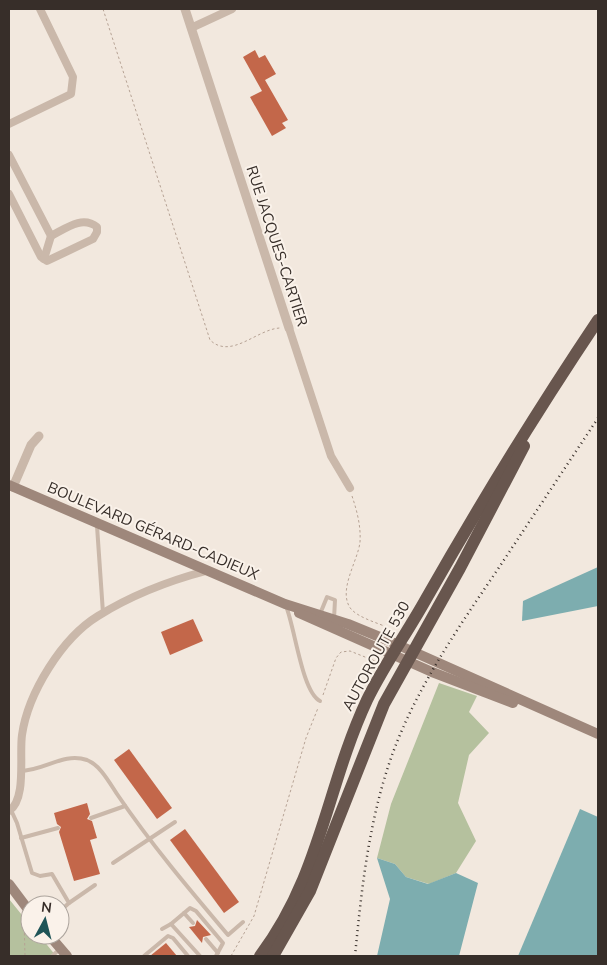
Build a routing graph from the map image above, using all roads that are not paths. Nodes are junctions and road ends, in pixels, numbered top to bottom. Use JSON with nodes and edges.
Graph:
{"nodes":[{"id":1,"x":40,"y":9,"type":"edge"},
{"id":2,"x":185,"y":9,"type":"edge"},
{"id":3,"x":232,"y":9,"type":"edge"},
{"id":4,"x":191,"y":28,"type":"junction"},
{"id":5,"x":9,"y":124,"type":"edge"},
{"id":6,"x":9,"y":155,"type":"edge"},
{"id":7,"x":9,"y":194,"type":"edge"},
{"id":8,"x":51,"y":236,"type":"junction"},
{"id":9,"x":44,"y":259,"type":"junction"},
{"id":10,"x":598,"y":320,"type":"edge"},
{"id":11,"x":289,"y":328,"type":"joint"},
{"id":12,"x":555,"y":386,"type":"junction"},
{"id":13,"x":40,"y":436,"type":"dead end"},
{"id":14,"x":11,"y":486,"type":"edge"},
{"id":15,"x":350,"y":488,"type":"dead end"},
{"id":16,"x":97,"y":523,"type":"junction"},
{"id":17,"x":206,"y":571,"type":"junction"},
{"id":18,"x":285,"y":604,"type":"junction"},
{"id":19,"x":103,"y":613,"type":"junction"},
{"id":20,"x":319,"y":615,"type":"junction"},
{"id":21,"x":334,"y":619,"type":"junction"},
{"id":22,"x":396,"y":650,"type":"junction"},
{"id":23,"x":411,"y":656,"type":"junction"},
{"id":24,"x":320,"y":701,"type":"road end"},
{"id":25,"x":598,"y":735,"type":"edge"},
{"id":26,"x":20,"y":771,"type":"junction"},
{"id":27,"x":125,"y":806,"type":"junction"},
{"id":28,"x":10,"y":810,"type":"edge"},
{"id":29,"x":91,"y":818,"type":"dead end"},
{"id":30,"x":175,"y":822,"type":"dead end"},
{"id":31,"x":58,"y":828,"type":"dead end"},
{"id":32,"x":21,"y":838,"type":"junction"},
{"id":33,"x":150,"y":841,"type":"junction"},
{"id":34,"x":113,"y":863,"type":"dead end"},
{"id":35,"x":9,"y":884,"type":"edge"},
{"id":36,"x":95,"y":885,"type":"dead end"},
{"id":37,"x":64,"y":895,"type":"edge"},
{"id":38,"x":70,"y":902,"type":"edge"},
{"id":39,"x":20,"y":903,"type":"edge"},
{"id":40,"x":184,"y":913,"type":"junction"},
{"id":41,"x":243,"y":922,"type":"dead end"},
{"id":42,"x":171,"y":924,"type":"junction"},
{"id":43,"x":193,"y":924,"type":"dead end"},
{"id":44,"x":162,"y":929,"type":"dead end"},
{"id":45,"x":206,"y":939,"type":"dead end"},
{"id":46,"x":64,"y":952,"type":"edge"},
{"id":47,"x":217,"y":955,"type":"edge"},
{"id":48,"x":52,"y":956,"type":"edge"},
{"id":49,"x":144,"y":956,"type":"edge"},
{"id":50,"x":188,"y":956,"type":"edge"},
{"id":51,"x":200,"y":956,"type":"edge"},
{"id":52,"x":260,"y":956,"type":"edge"},
{"id":53,"x":273,"y":956,"type":"edge"}],
"edges":[{"from":1,"to":5,"type":"street"},
{"from":2,"to":4,"type":"street","name":"RUE JACQUES-CARTIER"},
{"from":3,"to":4,"type":"street"},
{"from":4,"to":11,"type":"street","name":"RUE JACQUES-CARTIER"},
{"from":6,"to":8,"type":"street"},
{"from":7,"to":9,"type":"street"},
{"from":8,"to":9,"type":"street"},
{"from":8,"to":9,"type":"street"},
{"from":10,"to":12,"type":"highway","name":"AUTOROUTE 530"},
{"from":11,"to":15,"type":"street","name":"RUE JACQUES-CARTIER"},
{"from":12,"to":22,"type":"highway","name":"AUTOROUTE 530"},
{"from":12,"to":23,"type":"highway","name":"AUTOROUTE 530"},
{"from":13,"to":14,"type":"street"},
{"from":14,"to":16,"type":"main road","name":"BOULEVARD GÉRARD-CADIEUX"},
{"from":16,"to":17,"type":"main road","name":"BOULEVARD GÉRARD-CADIEUX"},
{"from":16,"to":19,"type":"lane"},
{"from":17,"to":18,"type":"main road","name":"BOULEVARD GÉRARD-CADIEUX"},
{"from":17,"to":19,"type":"street"},
{"from":18,"to":20,"type":"main road","name":"BOULEVARD GÉRARD-CADIEUX"},
{"from":18,"to":22,"type":"main road","name":"BOULEVARD GÉRARD-CADIEUX"},
{"from":18,"to":24,"type":"lane"},
{"from":19,"to":26,"type":"street"},
{"from":20,"to":21,"type":"main road","name":"BOULEVARD GÉRARD-CADIEUX"},
{"from":20,"to":21,"type":"lane"},
{"from":21,"to":22,"type":"main road","name":"BOULEVARD GÉRARD-CADIEUX"},
{"from":22,"to":23,"type":"main road","name":"BOULEVARD GÉRARD-CADIEUX"},
{"from":22,"to":52,"type":"highway","name":"AUTOROUTE 530"},
{"from":23,"to":25,"type":"main road","name":"BOULEVARD GÉRARD-CADIEUX"},
{"from":23,"to":53,"type":"highway","name":"AUTOROUTE 530"},
{"from":26,"to":27,"type":"lane"},
{"from":26,"to":28,"type":"street"},
{"from":27,"to":29,"type":"lane"},
{"from":27,"to":33,"type":"lane"},
{"from":28,"to":32,"type":"lane"},
{"from":30,"to":33,"type":"lane"},
{"from":31,"to":32,"type":"lane"},
{"from":32,"to":37,"type":"lane"},
{"from":33,"to":34,"type":"lane"},
{"from":33,"to":41,"type":"lane"},
{"from":35,"to":39,"type":"main road"},
{"from":36,"to":38,"type":"lane"},
{"from":40,"to":42,"type":"lane"},
{"from":40,"to":43,"type":"lane"},
{"from":40,"to":47,"type":"lane"},
{"from":42,"to":44,"type":"lane"},
{"from":42,"to":51,"type":"lane"},
{"from":45,"to":47,"type":"lane"},
{"from":46,"to":48,"type":"lane"},
{"from":49,"to":50,"type":"lane"}]}
